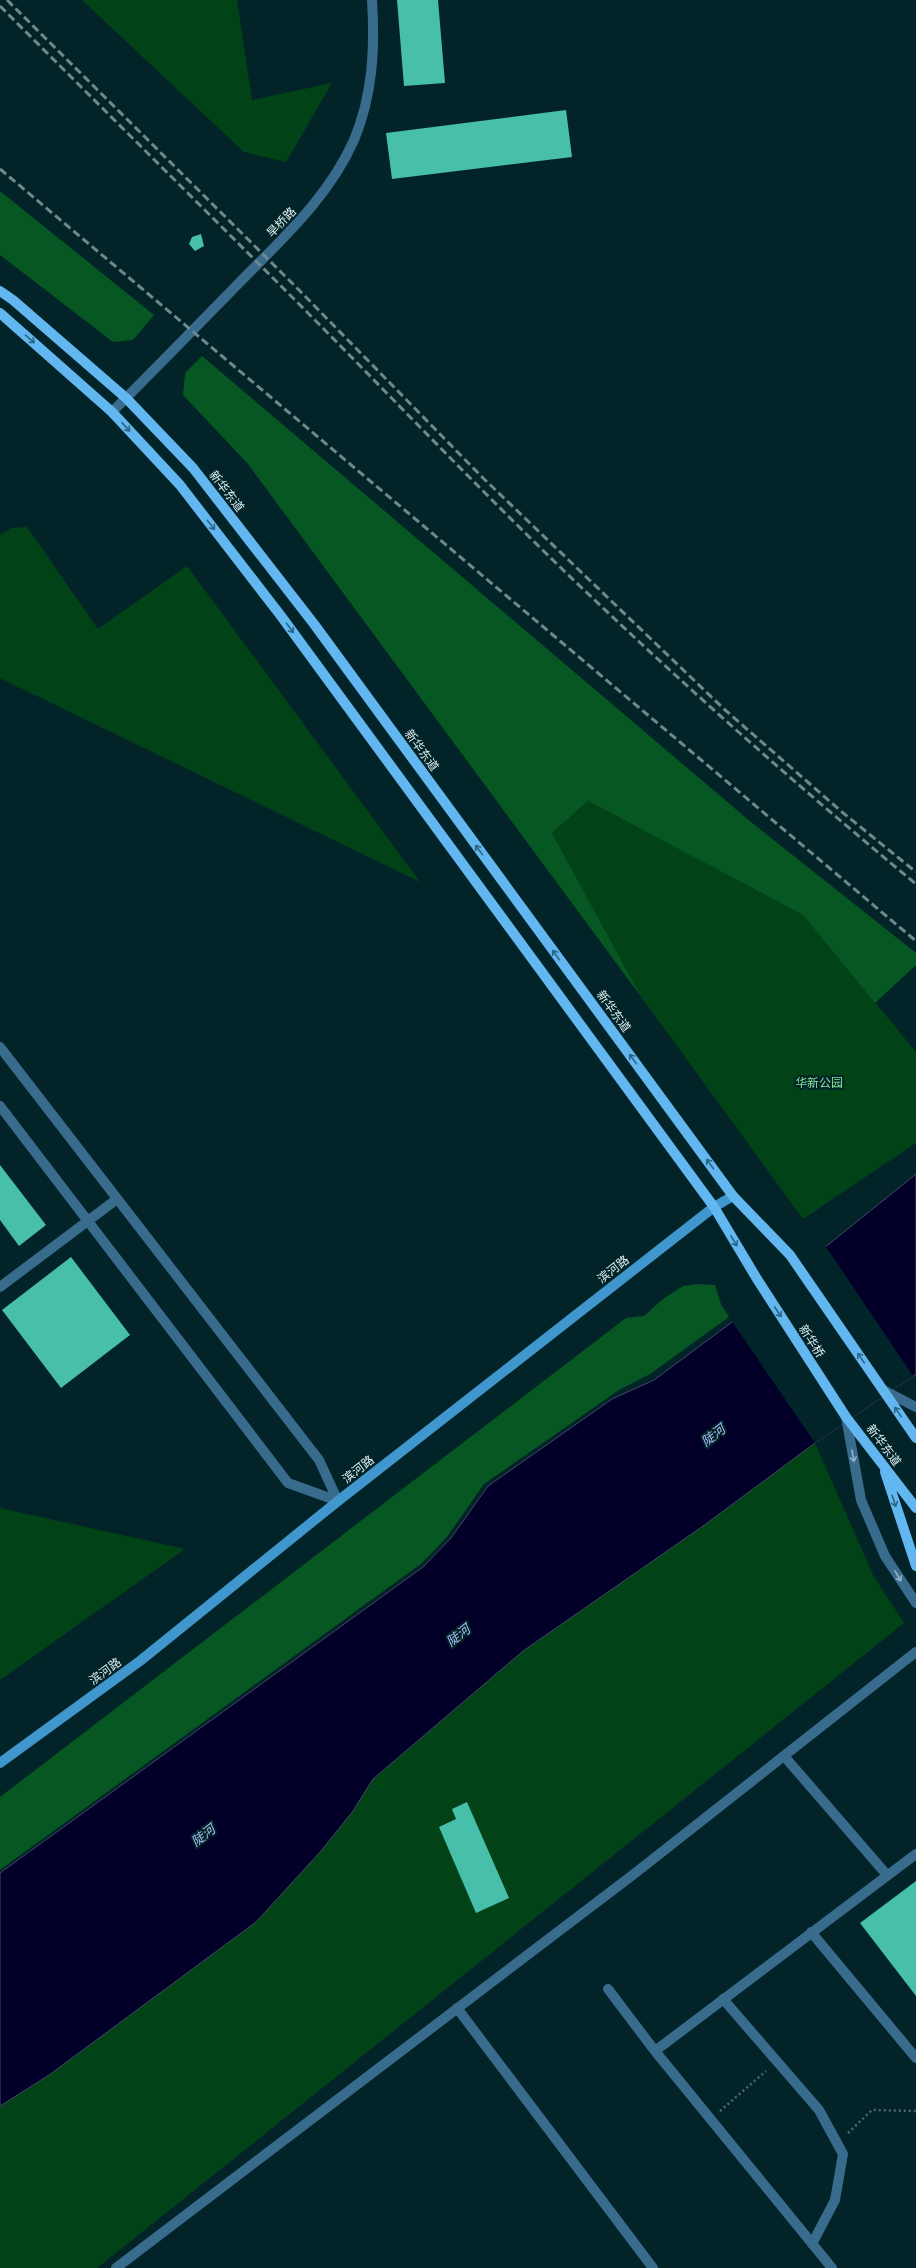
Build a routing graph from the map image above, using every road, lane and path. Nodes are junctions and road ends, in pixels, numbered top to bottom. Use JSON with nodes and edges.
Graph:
{"nodes":[{"id":1,"x":372,"y":0,"type":"edge"},
{"id":2,"x":0,"y":291,"type":"edge"},
{"id":3,"x":0,"y":314,"type":"edge"},
{"id":4,"x":126,"y":398,"type":"junction"},
{"id":5,"x":112,"y":412,"type":"junction"},
{"id":6,"x":0,"y":1047,"type":"edge"},
{"id":7,"x":0,"y":1106,"type":"edge"},
{"id":8,"x":733,"y":1196,"type":"junction"},
{"id":9,"x":117,"y":1198,"type":"junction"},
{"id":10,"x":714,"y":1207,"type":"junction"},
{"id":11,"x":88,"y":1221,"type":"junction"},
{"id":12,"x":0,"y":1287,"type":"edge"},
{"id":13,"x":883,"y":1390,"type":"junction"},
{"id":14,"x":916,"y":1407,"type":"edge"},
{"id":15,"x":846,"y":1417,"type":"junction"},
{"id":16,"x":915,"y":1436,"type":"edge"},
{"id":17,"x":882,"y":1464,"type":"junction"},
{"id":18,"x":338,"y":1501,"type":"junction"},
{"id":19,"x":916,"y":1508,"type":"edge"},
{"id":20,"x":916,"y":1566,"type":"edge"},
{"id":21,"x":916,"y":1603,"type":"edge"},
{"id":22,"x":916,"y":1652,"type":"edge"},
{"id":23,"x":784,"y":1756,"type":"junction"},
{"id":24,"x":0,"y":1763,"type":"edge"},
{"id":25,"x":916,"y":1854,"type":"edge"},
{"id":26,"x":887,"y":1875,"type":"junction"},
{"id":27,"x":811,"y":1932,"type":"junction"},
{"id":28,"x":608,"y":1990,"type":"dead end"},
{"id":29,"x":723,"y":1999,"type":"junction"},
{"id":30,"x":457,"y":2008,"type":"junction"},
{"id":31,"x":655,"y":2051,"type":"junction"},
{"id":32,"x":916,"y":2058,"type":"edge"},
{"id":33,"x":777,"y":2062,"type":"junction"},
{"id":34,"x":916,"y":2111,"type":"edge"},
{"id":35,"x":710,"y":2119,"type":"junction"},
{"id":36,"x":837,"y":2144,"type":"junction"},
{"id":37,"x":812,"y":2244,"type":"junction"},
{"id":38,"x":116,"y":2268,"type":"edge"},
{"id":39,"x":653,"y":2268,"type":"edge"},
{"id":40,"x":832,"y":2268,"type":"edge"}],
"edges":[{"from":1,"to":4,"type":"street","name":"旱桥路"},
{"from":2,"to":4,"type":"main road","name":"新华东道"},
{"from":3,"to":5,"type":"main road","one_way":true},
{"from":4,"to":5,"type":"street","name":"旱桥路"},
{"from":8,"to":4,"type":"main road","name":"新华东道","one_way":true},
{"from":5,"to":10,"type":"main road","one_way":true},
{"from":6,"to":9,"type":"street"},
{"from":7,"to":11,"type":"street"},
{"from":8,"to":10,"type":"main road","name":"滨河路"},
{"from":13,"to":8,"type":"main road","name":"新华东道","one_way":true},
{"from":9,"to":11,"type":"street"},
{"from":9,"to":18,"type":"street"},
{"from":10,"to":15,"type":"main road","name":"新华桥","one_way":true},
{"from":10,"to":18,"type":"main road","name":"滨河路"},
{"from":11,"to":12,"type":"street"},
{"from":11,"to":18,"type":"street"},
{"from":13,"to":14,"type":"street"},
{"from":16,"to":13,"type":"main road","one_way":true},
{"from":15,"to":17,"type":"main road","name":"新华东道"},
{"from":15,"to":21,"type":"street","one_way":true},
{"from":17,"to":19,"type":"main road","name":"新华东道"},
{"from":17,"to":20,"type":"main road","one_way":true},
{"from":18,"to":24,"type":"main road","name":"滨河路"},
{"from":22,"to":23,"type":"street"},
{"from":23,"to":26,"type":"street"},
{"from":23,"to":30,"type":"street"},
{"from":25,"to":26,"type":"street"},
{"from":26,"to":27,"type":"street"},
{"from":27,"to":29,"type":"street"},
{"from":27,"to":32,"type":"street"},
{"from":28,"to":31,"type":"street"},
{"from":29,"to":31,"type":"street"},
{"from":29,"to":33,"type":"street"},
{"from":30,"to":38,"type":"street"},
{"from":30,"to":39,"type":"street"},
{"from":31,"to":35,"type":"street"},
{"from":33,"to":35,"type":"path"},
{"from":33,"to":36,"type":"street"},
{"from":34,"to":36,"type":"path"},
{"from":35,"to":37,"type":"street"},
{"from":36,"to":37,"type":"street"},
{"from":37,"to":40,"type":"street"}]}
